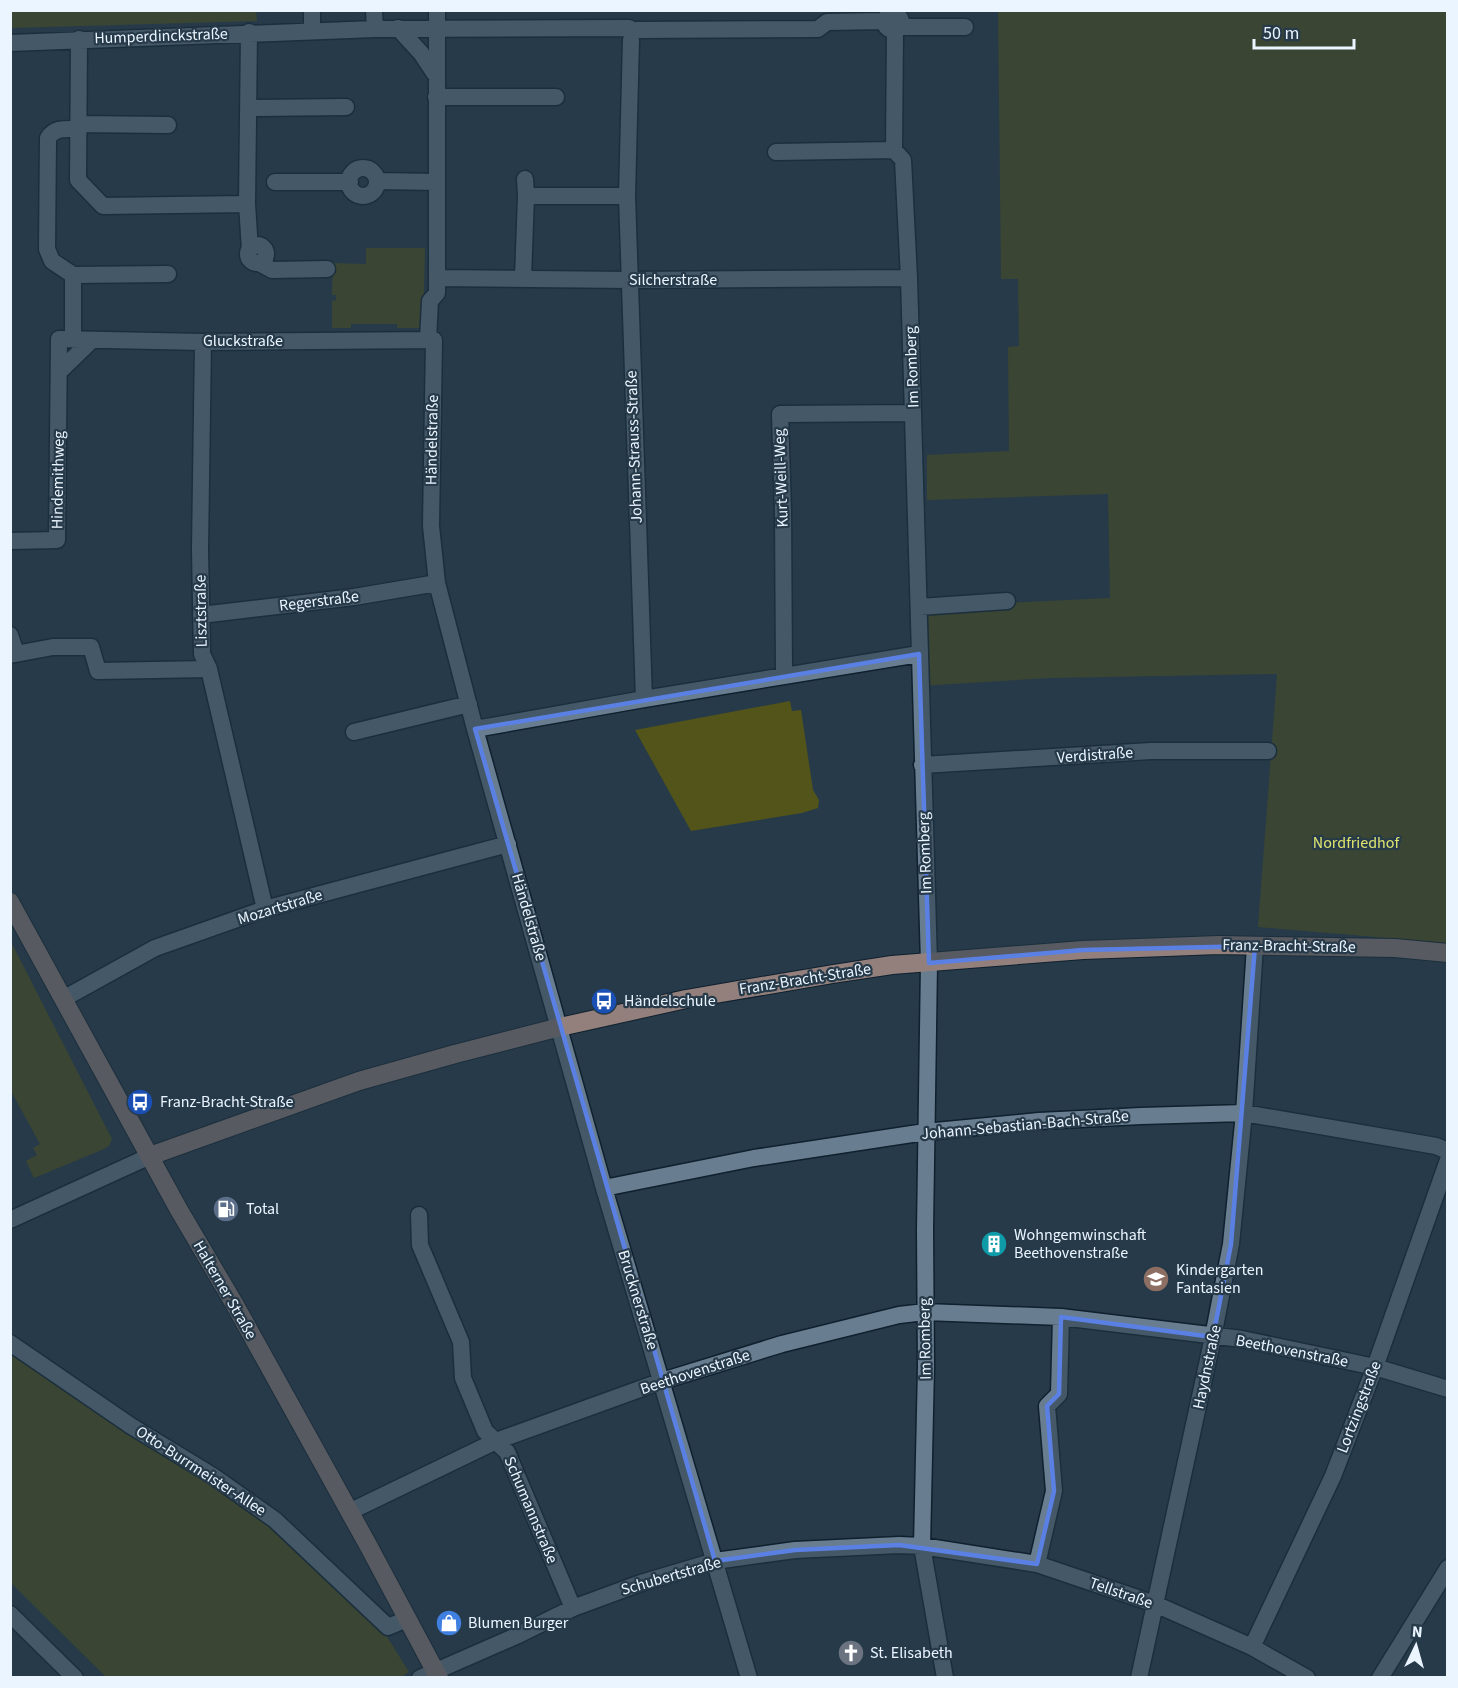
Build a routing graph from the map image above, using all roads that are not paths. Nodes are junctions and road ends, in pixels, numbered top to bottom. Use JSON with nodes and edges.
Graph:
{"nodes":[{"id":1,"x":312,"y":10,"type":"edge"},
{"id":2,"x":374,"y":10,"type":"edge"},
{"id":3,"x":763,"y":10,"type":"edge"},
{"id":4,"x":827,"y":16,"type":"edge"},
{"id":5,"x":437,"y":19,"type":"edge"},
{"id":6,"x":896,"y":21,"type":"edge"},
{"id":7,"x":965,"y":27,"type":"dead end"},
{"id":8,"x":398,"y":28,"type":"junction"},
{"id":9,"x":764,"y":28,"type":"junction"},
{"id":10,"x":375,"y":29,"type":"junction"},
{"id":11,"x":312,"y":30,"type":"junction"},
{"id":12,"x":249,"y":32,"type":"junction"},
{"id":13,"x":632,"y":33,"type":"junction"},
{"id":14,"x":79,"y":39,"type":"junction"},
{"id":15,"x":10,"y":43,"type":"edge"},
{"id":16,"x":436,"y":75,"type":"junction"},
{"id":17,"x":436,"y":97,"type":"junction"},
{"id":18,"x":556,"y":97,"type":"dead end"},
{"id":19,"x":346,"y":107,"type":"dead end"},
{"id":20,"x":248,"y":108,"type":"junction"},
{"id":21,"x":168,"y":125,"type":"dead end"},
{"id":22,"x":77,"y":127,"type":"junction"},
{"id":23,"x":894,"y":150,"type":"junction"},
{"id":24,"x":776,"y":152,"type":"dead end"},
{"id":25,"x":525,"y":179,"type":"dead end"},
{"id":26,"x":78,"y":180,"type":"junction"},
{"id":27,"x":48,"y":181,"type":"junction"},
{"id":28,"x":275,"y":182,"type":"dead end"},
{"id":29,"x":437,"y":182,"type":"junction"},
{"id":30,"x":526,"y":196,"type":"junction"},
{"id":31,"x":627,"y":196,"type":"junction"},
{"id":32,"x":247,"y":204,"type":"junction"},
{"id":33,"x":327,"y":269,"type":"dead end"},
{"id":34,"x":168,"y":274,"type":"dead end"},
{"id":35,"x":73,"y":275,"type":"junction"},
{"id":36,"x":437,"y":278,"type":"junction"},
{"id":37,"x":523,"y":278,"type":"junction"},
{"id":38,"x":909,"y":278,"type":"junction"},
{"id":39,"x":630,"y":280,"type":"junction"},
{"id":40,"x":66,"y":339,"type":"junction"},
{"id":41,"x":92,"y":340,"type":"junction"},
{"id":42,"x":428,"y":340,"type":"junction"},
{"id":43,"x":204,"y":342,"type":"junction"},
{"id":44,"x":59,"y":372,"type":"junction"},
{"id":45,"x":913,"y":413,"type":"junction"},
{"id":46,"x":10,"y":541,"type":"edge"},
{"id":47,"x":437,"y":583,"type":"junction"},
{"id":48,"x":1007,"y":602,"type":"dead end"},
{"id":49,"x":919,"y":607,"type":"junction"},
{"id":50,"x":201,"y":615,"type":"junction"},
{"id":51,"x":10,"y":635,"type":"edge"},
{"id":52,"x":13,"y":654,"type":"edge"},
{"id":53,"x":919,"y":654,"type":"junction"},
{"id":54,"x":209,"y":669,"type":"junction"},
{"id":55,"x":784,"y":675,"type":"junction"},
{"id":56,"x":644,"y":699,"type":"junction"},
{"id":57,"x":469,"y":704,"type":"junction"},
{"id":58,"x":475,"y":729,"type":"junction"},
{"id":59,"x":354,"y":732,"type":"dead end"},
{"id":60,"x":1268,"y":751,"type":"dead end"},
{"id":61,"x":922,"y":765,"type":"junction"},
{"id":62,"x":508,"y":844,"type":"junction"},
{"id":63,"x":10,"y":902,"type":"edge"},
{"id":64,"x":265,"y":909,"type":"junction"},
{"id":65,"x":1256,"y":945,"type":"junction"},
{"id":66,"x":1448,"y":953,"type":"edge"},
{"id":67,"x":929,"y":963,"type":"junction"},
{"id":68,"x":63,"y":999,"type":"junction"},
{"id":69,"x":560,"y":1027,"type":"junction"},
{"id":70,"x":1244,"y":1113,"type":"junction"},
{"id":71,"x":925,"y":1132,"type":"junction"},
{"id":72,"x":1448,"y":1151,"type":"edge"},
{"id":73,"x":150,"y":1156,"type":"junction"},
{"id":74,"x":1448,"y":1160,"type":"edge"},
{"id":75,"x":604,"y":1188,"type":"junction"},
{"id":76,"x":419,"y":1215,"type":"dead end"},
{"id":77,"x":10,"y":1220,"type":"edge"},
{"id":78,"x":925,"y":1312,"type":"junction"},
{"id":79,"x":1061,"y":1317,"type":"junction"},
{"id":80,"x":1213,"y":1337,"type":"junction"},
{"id":81,"x":10,"y":1343,"type":"edge"},
{"id":82,"x":1375,"y":1367,"type":"junction"},
{"id":83,"x":662,"y":1381,"type":"junction"},
{"id":84,"x":1448,"y":1389,"type":"edge"},
{"id":85,"x":496,"y":1442,"type":"junction"},
{"id":86,"x":349,"y":1512,"type":"junction"},
{"id":87,"x":922,"y":1546,"type":"junction"},
{"id":88,"x":715,"y":1561,"type":"junction"},
{"id":89,"x":1037,"y":1564,"type":"junction"},
{"id":90,"x":1448,"y":1568,"type":"edge"},
{"id":91,"x":1440,"y":1595,"type":"edge"},
{"id":92,"x":1155,"y":1604,"type":"junction"},
{"id":93,"x":573,"y":1608,"type":"junction"},
{"id":94,"x":12,"y":1618,"type":"edge"},
{"id":95,"x":407,"y":1619,"type":"junction"},
{"id":96,"x":1252,"y":1647,"type":"junction"},
{"id":97,"x":431,"y":1675,"type":"edge"},
{"id":98,"x":75,"y":1677,"type":"edge"},
{"id":99,"x":749,"y":1677,"type":"edge"},
{"id":100,"x":945,"y":1677,"type":"edge"},
{"id":101,"x":1139,"y":1677,"type":"edge"},
{"id":102,"x":1307,"y":1677,"type":"edge"},
{"id":103,"x":1380,"y":1677,"type":"edge"}],
"edges":[{"from":1,"to":11,"type":"street"},
{"from":2,"to":10,"type":"street"},
{"from":3,"to":9,"type":"street"},
{"from":4,"to":6,"type":"street","name":"Humperdinckstraße"},
{"from":4,"to":9,"type":"street","name":"Humperdinckstraße"},
{"from":5,"to":8,"type":"street","name":"Humperdinckstraße"},
{"from":5,"to":13,"type":"street","name":"Humperdinckstraße"},
{"from":5,"to":16,"type":"street","name":"Händelstraße"},
{"from":6,"to":7,"type":"street","name":"Humperdinckstraße"},
{"from":6,"to":23,"type":"street","name":"Im Romberg"},
{"from":8,"to":10,"type":"street","name":"Humperdinckstraße"},
{"from":8,"to":16,"type":"street"},
{"from":9,"to":13,"type":"street","name":"Humperdinckstraße"},
{"from":10,"to":11,"type":"street","name":"Humperdinckstraße"},
{"from":11,"to":12,"type":"street","name":"Humperdinckstraße"},
{"from":12,"to":14,"type":"street","name":"Humperdinckstraße"},
{"from":12,"to":20,"type":"street"},
{"from":13,"to":31,"type":"street","name":"Johann-Strauss-Straße"},
{"from":14,"to":15,"type":"street","name":"Humperdinckstraße"},
{"from":14,"to":22,"type":"street"},
{"from":16,"to":17,"type":"street","name":"Händelstraße"},
{"from":17,"to":18,"type":"street"},
{"from":17,"to":29,"type":"street","name":"Händelstraße"},
{"from":19,"to":20,"type":"street"},
{"from":20,"to":32,"type":"street"},
{"from":21,"to":22,"type":"street"},
{"from":22,"to":26,"type":"street"},
{"from":22,"to":27,"type":"street"},
{"from":23,"to":24,"type":"street"},
{"from":23,"to":38,"type":"street","name":"Im Romberg"},
{"from":25,"to":30,"type":"street"},
{"from":26,"to":27,"type":"street"},
{"from":26,"to":32,"type":"street"},
{"from":27,"to":35,"type":"street"},
{"from":28,"to":29,"type":"street"},
{"from":29,"to":36,"type":"street","name":"Händelstraße"},
{"from":30,"to":31,"type":"street"},
{"from":30,"to":37,"type":"street"},
{"from":31,"to":39,"type":"street","name":"Johann-Strauss-Straße"},
{"from":32,"to":33,"type":"street"},
{"from":34,"to":35,"type":"street"},
{"from":35,"to":40,"type":"street","name":"Hindemithweg"},
{"from":36,"to":37,"type":"street","name":"Silcherstraße"},
{"from":36,"to":42,"type":"street","name":"Händelstraße"},
{"from":37,"to":39,"type":"street","name":"Silcherstraße"},
{"from":38,"to":39,"type":"street","name":"Silcherstraße"},
{"from":38,"to":45,"type":"street","name":"Im Romberg"},
{"from":39,"to":56,"type":"street","name":"Johann-Strauss-Straße"},
{"from":40,"to":41,"type":"street","name":"Gluckstraße"},
{"from":40,"to":44,"type":"street","name":"Hindemithweg"},
{"from":41,"to":43,"type":"street","name":"Gluckstraße"},
{"from":41,"to":44,"type":"street"},
{"from":42,"to":43,"type":"street","name":"Gluckstraße"},
{"from":42,"to":47,"type":"street","name":"Händelstraße"},
{"from":43,"to":50,"type":"street","name":"Lisztstraße"},
{"from":44,"to":46,"type":"street","name":"Hindemithweg"},
{"from":45,"to":49,"type":"street","name":"Im Romberg"},
{"from":45,"to":55,"type":"street","name":"Kurt-Weill-Weg"},
{"from":47,"to":50,"type":"street","name":"Regerstraße"},
{"from":47,"to":57,"type":"street","name":"Händelstraße"},
{"from":48,"to":49,"type":"street"},
{"from":49,"to":53,"type":"street","name":"Im Romberg"},
{"from":50,"to":54,"type":"street","name":"Lisztstraße"},
{"from":51,"to":52,"type":"street"},
{"from":52,"to":54,"type":"street"},
{"from":53,"to":55,"type":"street"},
{"from":53,"to":61,"type":"street","name":"Im Romberg"},
{"from":54,"to":64,"type":"street","name":"Lisztstraße"},
{"from":55,"to":56,"type":"street"},
{"from":56,"to":58,"type":"street"},
{"from":57,"to":58,"type":"street","name":"Händelstraße"},
{"from":57,"to":59,"type":"street"},
{"from":58,"to":62,"type":"street","name":"Händelstraße"},
{"from":60,"to":61,"type":"street","name":"Verdistraße"},
{"from":61,"to":67,"type":"street","name":"Im Romberg"},
{"from":62,"to":64,"type":"street","name":"Mozartstraße"},
{"from":62,"to":69,"type":"street","name":"Händelstraße"},
{"from":63,"to":68,"type":"street","name":"Halterner Straße"},
{"from":64,"to":68,"type":"street","name":"Mozartstraße"},
{"from":65,"to":66,"type":"street","name":"Franz-Bracht-Straße"},
{"from":65,"to":67,"type":"street","name":"Franz-Bracht-Straße"},
{"from":65,"to":70,"type":"street","name":"Haydnstraße"},
{"from":67,"to":69,"type":"street","name":"Franz-Bracht-Straße"},
{"from":67,"to":71,"type":"street","name":"Im Romberg"},
{"from":68,"to":73,"type":"street","name":"Halterner Straße"},
{"from":69,"to":73,"type":"street","name":"Franz-Bracht-Straße"},
{"from":69,"to":75,"type":"street","name":"Brucknerstraße"},
{"from":70,"to":71,"type":"street","name":"Johann-Sebastian-Bach-Straße"},
{"from":70,"to":72,"type":"street","name":"Johann-Sebastian-Bach-Straße"},
{"from":70,"to":80,"type":"street","name":"Haydnstraße"},
{"from":71,"to":75,"type":"street","name":"Johann-Sebastian-Bach-Straße"},
{"from":71,"to":78,"type":"street","name":"Im Romberg"},
{"from":73,"to":77,"type":"street"},
{"from":73,"to":86,"type":"street","name":"Halterner Straße"},
{"from":74,"to":82,"type":"street","name":"Lortzingstraße"},
{"from":75,"to":83,"type":"street","name":"Brucknerstraße"},
{"from":76,"to":85,"type":"street","name":"Schumannstraße"},
{"from":78,"to":79,"type":"street","name":"Beethovenstraße"},
{"from":78,"to":83,"type":"street","name":"Beethovenstraße"},
{"from":78,"to":87,"type":"street","name":"Im Romberg"},
{"from":79,"to":80,"type":"street","name":"Beethovenstraße"},
{"from":79,"to":89,"type":"street"},
{"from":80,"to":82,"type":"street","name":"Beethovenstraße"},
{"from":80,"to":92,"type":"street","name":"Haydnstraße"},
{"from":81,"to":95,"type":"street","name":"Otto-Burrmeister-Allee"},
{"from":82,"to":84,"type":"street","name":"Beethovenstraße"},
{"from":82,"to":96,"type":"street","name":"Lortzingstraße"},
{"from":83,"to":85,"type":"street","name":"Beethovenstraße"},
{"from":83,"to":88,"type":"street","name":"Brucknerstraße"},
{"from":85,"to":86,"type":"street","name":"Beethovenstraße"},
{"from":85,"to":93,"type":"street","name":"Schumannstraße"},
{"from":86,"to":95,"type":"street","name":"Halterner Straße"},
{"from":87,"to":88,"type":"street","name":"Schubertstraße"},
{"from":87,"to":89,"type":"street","name":"Tellstraße"},
{"from":87,"to":100,"type":"street","name":"Im Romberg"},
{"from":88,"to":93,"type":"street","name":"Schubertstraße"},
{"from":88,"to":99,"type":"street","name":"Brucknerstraße"},
{"from":89,"to":92,"type":"street","name":"Tellstraße"},
{"from":90,"to":91,"type":"street"},
{"from":91,"to":103,"type":"street"},
{"from":92,"to":96,"type":"street","name":"Tellstraße"},
{"from":92,"to":101,"type":"street","name":"Haydnstraße"},
{"from":93,"to":97,"type":"street","name":"Schubertstraße"},
{"from":94,"to":98,"type":"street"},
{"from":95,"to":97,"type":"street","name":"Halterner Straße"},
{"from":96,"to":102,"type":"street","name":"Tellstraße"}]}
